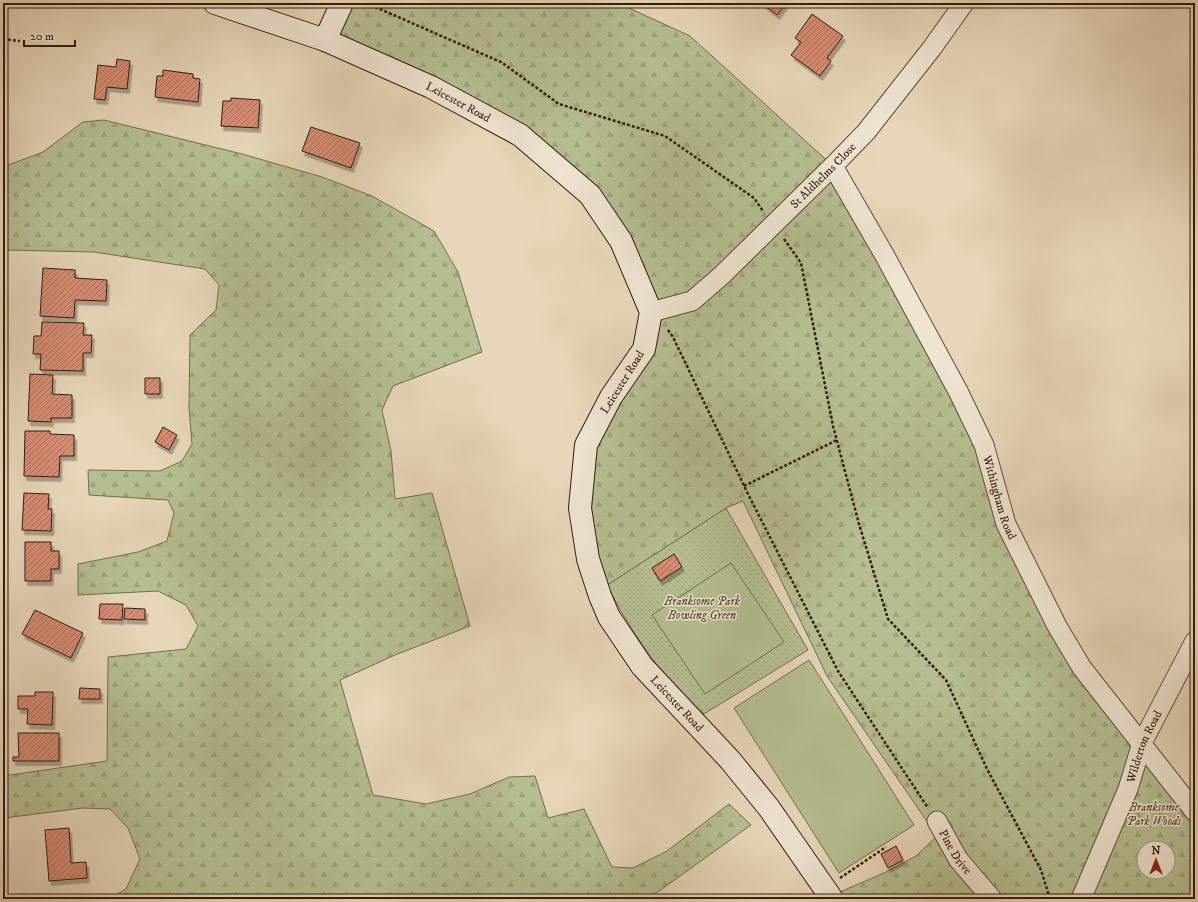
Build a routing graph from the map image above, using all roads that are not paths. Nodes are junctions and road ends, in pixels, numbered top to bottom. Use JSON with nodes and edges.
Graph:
{"nodes":[{"id":1,"x":215,"y":3,"type":"edge"},
{"id":2,"x":342,"y":3,"type":"edge"},
{"id":3,"x":964,"y":3,"type":"edge"},
{"id":4,"x":325,"y":40,"type":"junction"},
{"id":5,"x":833,"y":166,"type":"junction"},
{"id":6,"x":651,"y":312,"type":"junction"},
{"id":7,"x":1195,"y":641,"type":"edge"},
{"id":8,"x":1142,"y":743,"type":"junction"},
{"id":9,"x":1195,"y":812,"type":"edge"},
{"id":10,"x":937,"y":821,"type":"road end"},
{"id":11,"x":832,"y":899,"type":"edge"},
{"id":12,"x":992,"y":899,"type":"edge"},
{"id":13,"x":1081,"y":899,"type":"edge"}],
"edges":[{"from":1,"to":4,"type":"street","name":"Leicester Road"},
{"from":2,"to":4,"type":"street"},
{"from":3,"to":5,"type":"street","name":"St Aldhelms Close"},
{"from":4,"to":6,"type":"street","name":"Leicester Road"},
{"from":5,"to":6,"type":"street","name":"St Aldhelms Close"},
{"from":5,"to":8,"type":"street","name":"Withingham Road"},
{"from":6,"to":11,"type":"street","name":"Leicester Road"},
{"from":7,"to":8,"type":"street","name":"Wilderton Road"},
{"from":8,"to":9,"type":"street","name":"Withingham Road"},
{"from":8,"to":13,"type":"street","name":"Wilderton Road"},
{"from":10,"to":12,"type":"street","name":"Pine Drive"}]}
